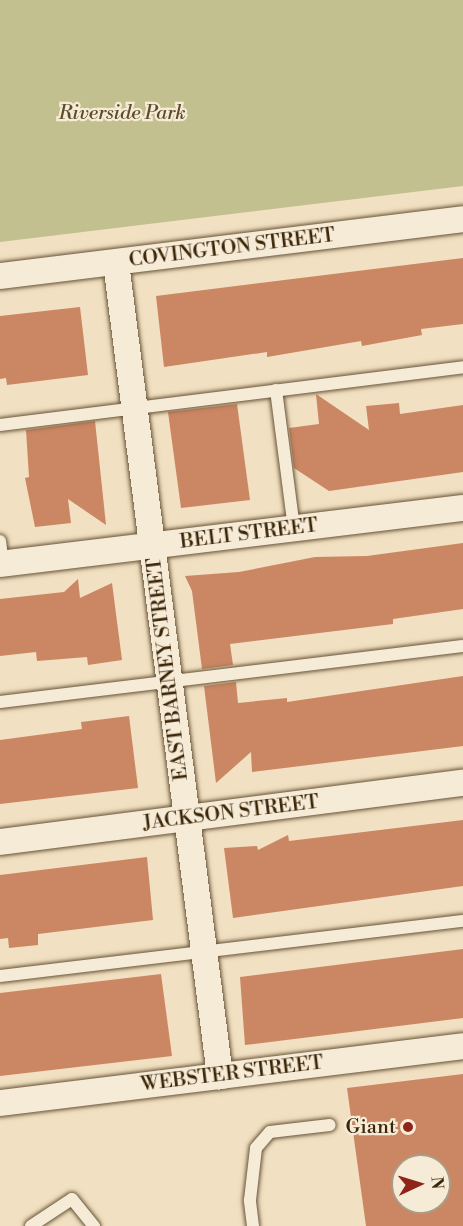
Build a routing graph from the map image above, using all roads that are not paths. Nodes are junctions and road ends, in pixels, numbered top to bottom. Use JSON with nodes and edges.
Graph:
{"nodes":[{"id":1,"x":463,"y":219,"type":"edge"},
{"id":2,"x":116,"y":262,"type":"junction"},
{"id":3,"x":0,"y":276,"type":"edge"},
{"id":4,"x":463,"y":367,"type":"edge"},
{"id":5,"x":276,"y":390,"type":"junction"},
{"id":6,"x":135,"y":408,"type":"junction"},
{"id":7,"x":0,"y":425,"type":"edge"},
{"id":8,"x":463,"y":508,"type":"edge"},
{"id":9,"x":294,"y":528,"type":"junction"},
{"id":10,"x":153,"y":546,"type":"junction"},
{"id":11,"x":1,"y":556,"type":"edge"},
{"id":12,"x":463,"y":646,"type":"edge"},
{"id":13,"x":169,"y":680,"type":"junction"},
{"id":14,"x":0,"y":702,"type":"edge"},
{"id":15,"x":463,"y":783,"type":"edge"},
{"id":16,"x":186,"y":819,"type":"junction"},
{"id":17,"x":0,"y":843,"type":"edge"},
{"id":18,"x":463,"y":921,"type":"edge"},
{"id":19,"x":204,"y":951,"type":"junction"},
{"id":20,"x":0,"y":976,"type":"edge"},
{"id":21,"x":463,"y":1046,"type":"edge"},
{"id":22,"x":220,"y":1076,"type":"junction"},
{"id":23,"x":0,"y":1103,"type":"edge"},
{"id":24,"x":330,"y":1125,"type":"dead end"},
{"id":25,"x":31,"y":1226,"type":"edge"},
{"id":26,"x":94,"y":1226,"type":"edge"},
{"id":27,"x":253,"y":1226,"type":"edge"}],
"edges":[{"from":1,"to":2,"type":"street","name":"COVINGTON STREET"},
{"from":2,"to":3,"type":"street","name":"COVINGTON STREET"},
{"from":2,"to":6,"type":"street","name":"EAST BARNEY STREET"},
{"from":4,"to":5,"type":"lane"},
{"from":5,"to":6,"type":"lane"},
{"from":5,"to":9,"type":"lane"},
{"from":6,"to":7,"type":"lane"},
{"from":6,"to":10,"type":"street","name":"EAST BARNEY STREET"},
{"from":8,"to":9,"type":"street","name":"BELT STREET"},
{"from":9,"to":10,"type":"street","name":"BELT STREET"},
{"from":10,"to":11,"type":"street","name":"BELT STREET"},
{"from":10,"to":13,"type":"street","name":"EAST BARNEY STREET"},
{"from":12,"to":13,"type":"lane"},
{"from":13,"to":14,"type":"lane"},
{"from":13,"to":16,"type":"street","name":"EAST BARNEY STREET"},
{"from":15,"to":16,"type":"street","name":"JACKSON STREET"},
{"from":16,"to":17,"type":"street","name":"JACKSON STREET"},
{"from":16,"to":19,"type":"street","name":"EAST BARNEY STREET"},
{"from":18,"to":19,"type":"lane"},
{"from":19,"to":20,"type":"lane"},
{"from":19,"to":22,"type":"street","name":"EAST BARNEY STREET"},
{"from":21,"to":22,"type":"street","name":"WEBSTER STREET"},
{"from":22,"to":23,"type":"street","name":"WEBSTER STREET"},
{"from":24,"to":27,"type":"lane"},
{"from":25,"to":26,"type":"lane"}]}
